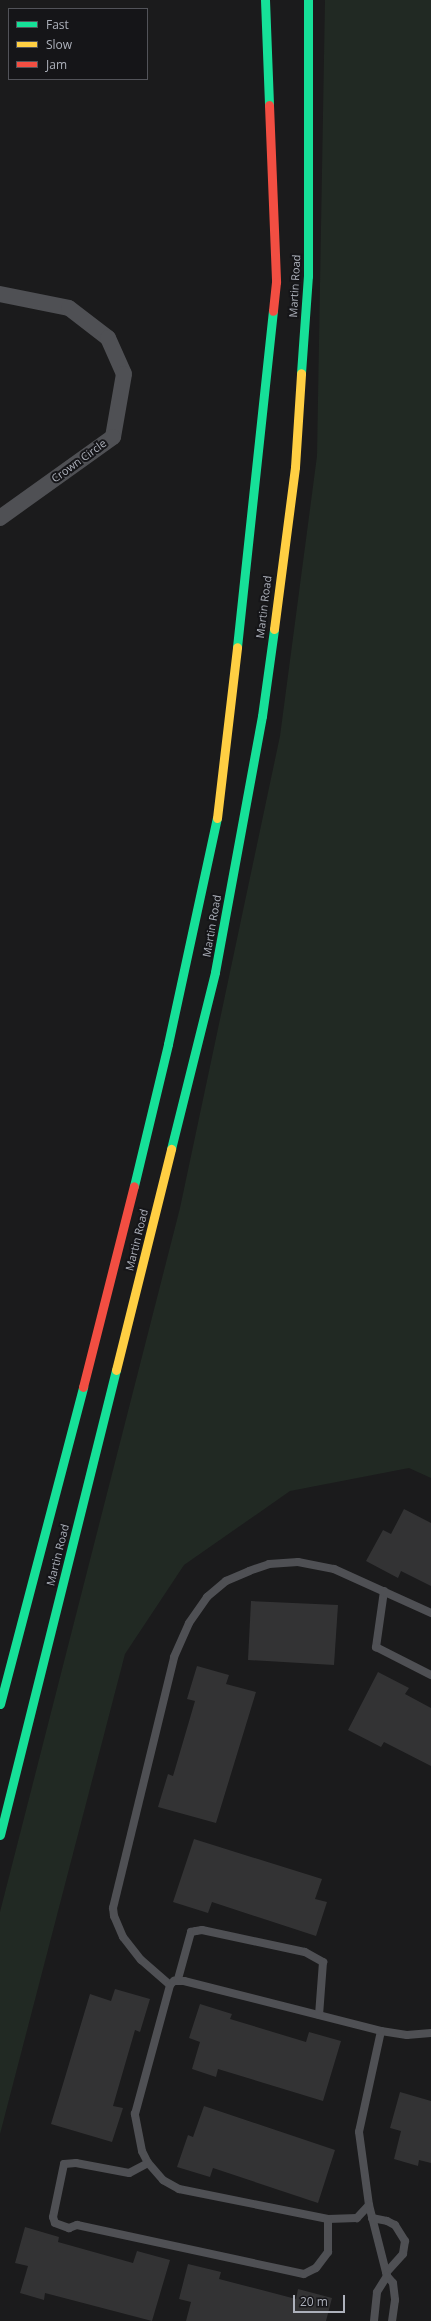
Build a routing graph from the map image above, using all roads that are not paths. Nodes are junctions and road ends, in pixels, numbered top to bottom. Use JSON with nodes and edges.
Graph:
{"nodes":[{"id":1,"x":266,"y":0,"type":"edge"},
{"id":2,"x":308,"y":0,"type":"edge"},
{"id":3,"x":0,"y":294,"type":"edge"},
{"id":4,"x":0,"y":518,"type":"edge"},
{"id":5,"x":384,"y":1591,"type":"junction"},
{"id":6,"x":431,"y":1613,"type":"edge"},
{"id":7,"x":431,"y":1675,"type":"edge"},
{"id":8,"x":0,"y":1704,"type":"edge"},
{"id":9,"x":0,"y":1835,"type":"edge"},
{"id":10,"x":178,"y":1980,"type":"junction"},
{"id":11,"x":170,"y":1985,"type":"junction"},
{"id":12,"x":319,"y":2015,"type":"junction"},
{"id":13,"x":381,"y":2031,"type":"junction"},
{"id":14,"x":431,"y":2033,"type":"edge"},
{"id":15,"x":148,"y":2163,"type":"junction"},
{"id":16,"x":369,"y":2205,"type":"junction"},
{"id":17,"x":372,"y":2218,"type":"junction"},
{"id":18,"x":328,"y":2219,"type":"junction"},
{"id":19,"x":387,"y":2274,"type":"junction"},
{"id":20,"x":374,"y":2321,"type":"edge"},
{"id":21,"x":392,"y":2321,"type":"edge"}],
"edges":[{"from":1,"to":8,"type":"main road","name":"Martin Road"},
{"from":2,"to":9,"type":"main road","name":"Martin Road"},
{"from":3,"to":4,"type":"street","name":"Crown Circle"},
{"from":5,"to":6,"type":"lane"},
{"from":5,"to":7,"type":"lane"},
{"from":5,"to":11,"type":"lane"},
{"from":10,"to":11,"type":"lane"},
{"from":10,"to":12,"type":"lane"},
{"from":10,"to":12,"type":"lane"},
{"from":11,"to":15,"type":"lane"},
{"from":12,"to":13,"type":"lane"},
{"from":13,"to":14,"type":"lane"},
{"from":13,"to":16,"type":"lane"},
{"from":15,"to":18,"type":"lane"},
{"from":15,"to":18,"type":"lane"},
{"from":16,"to":17,"type":"lane"},
{"from":16,"to":18,"type":"lane"},
{"from":17,"to":19,"type":"lane"},
{"from":17,"to":19,"type":"lane"},
{"from":19,"to":20,"type":"lane"},
{"from":19,"to":21,"type":"lane"}]}
